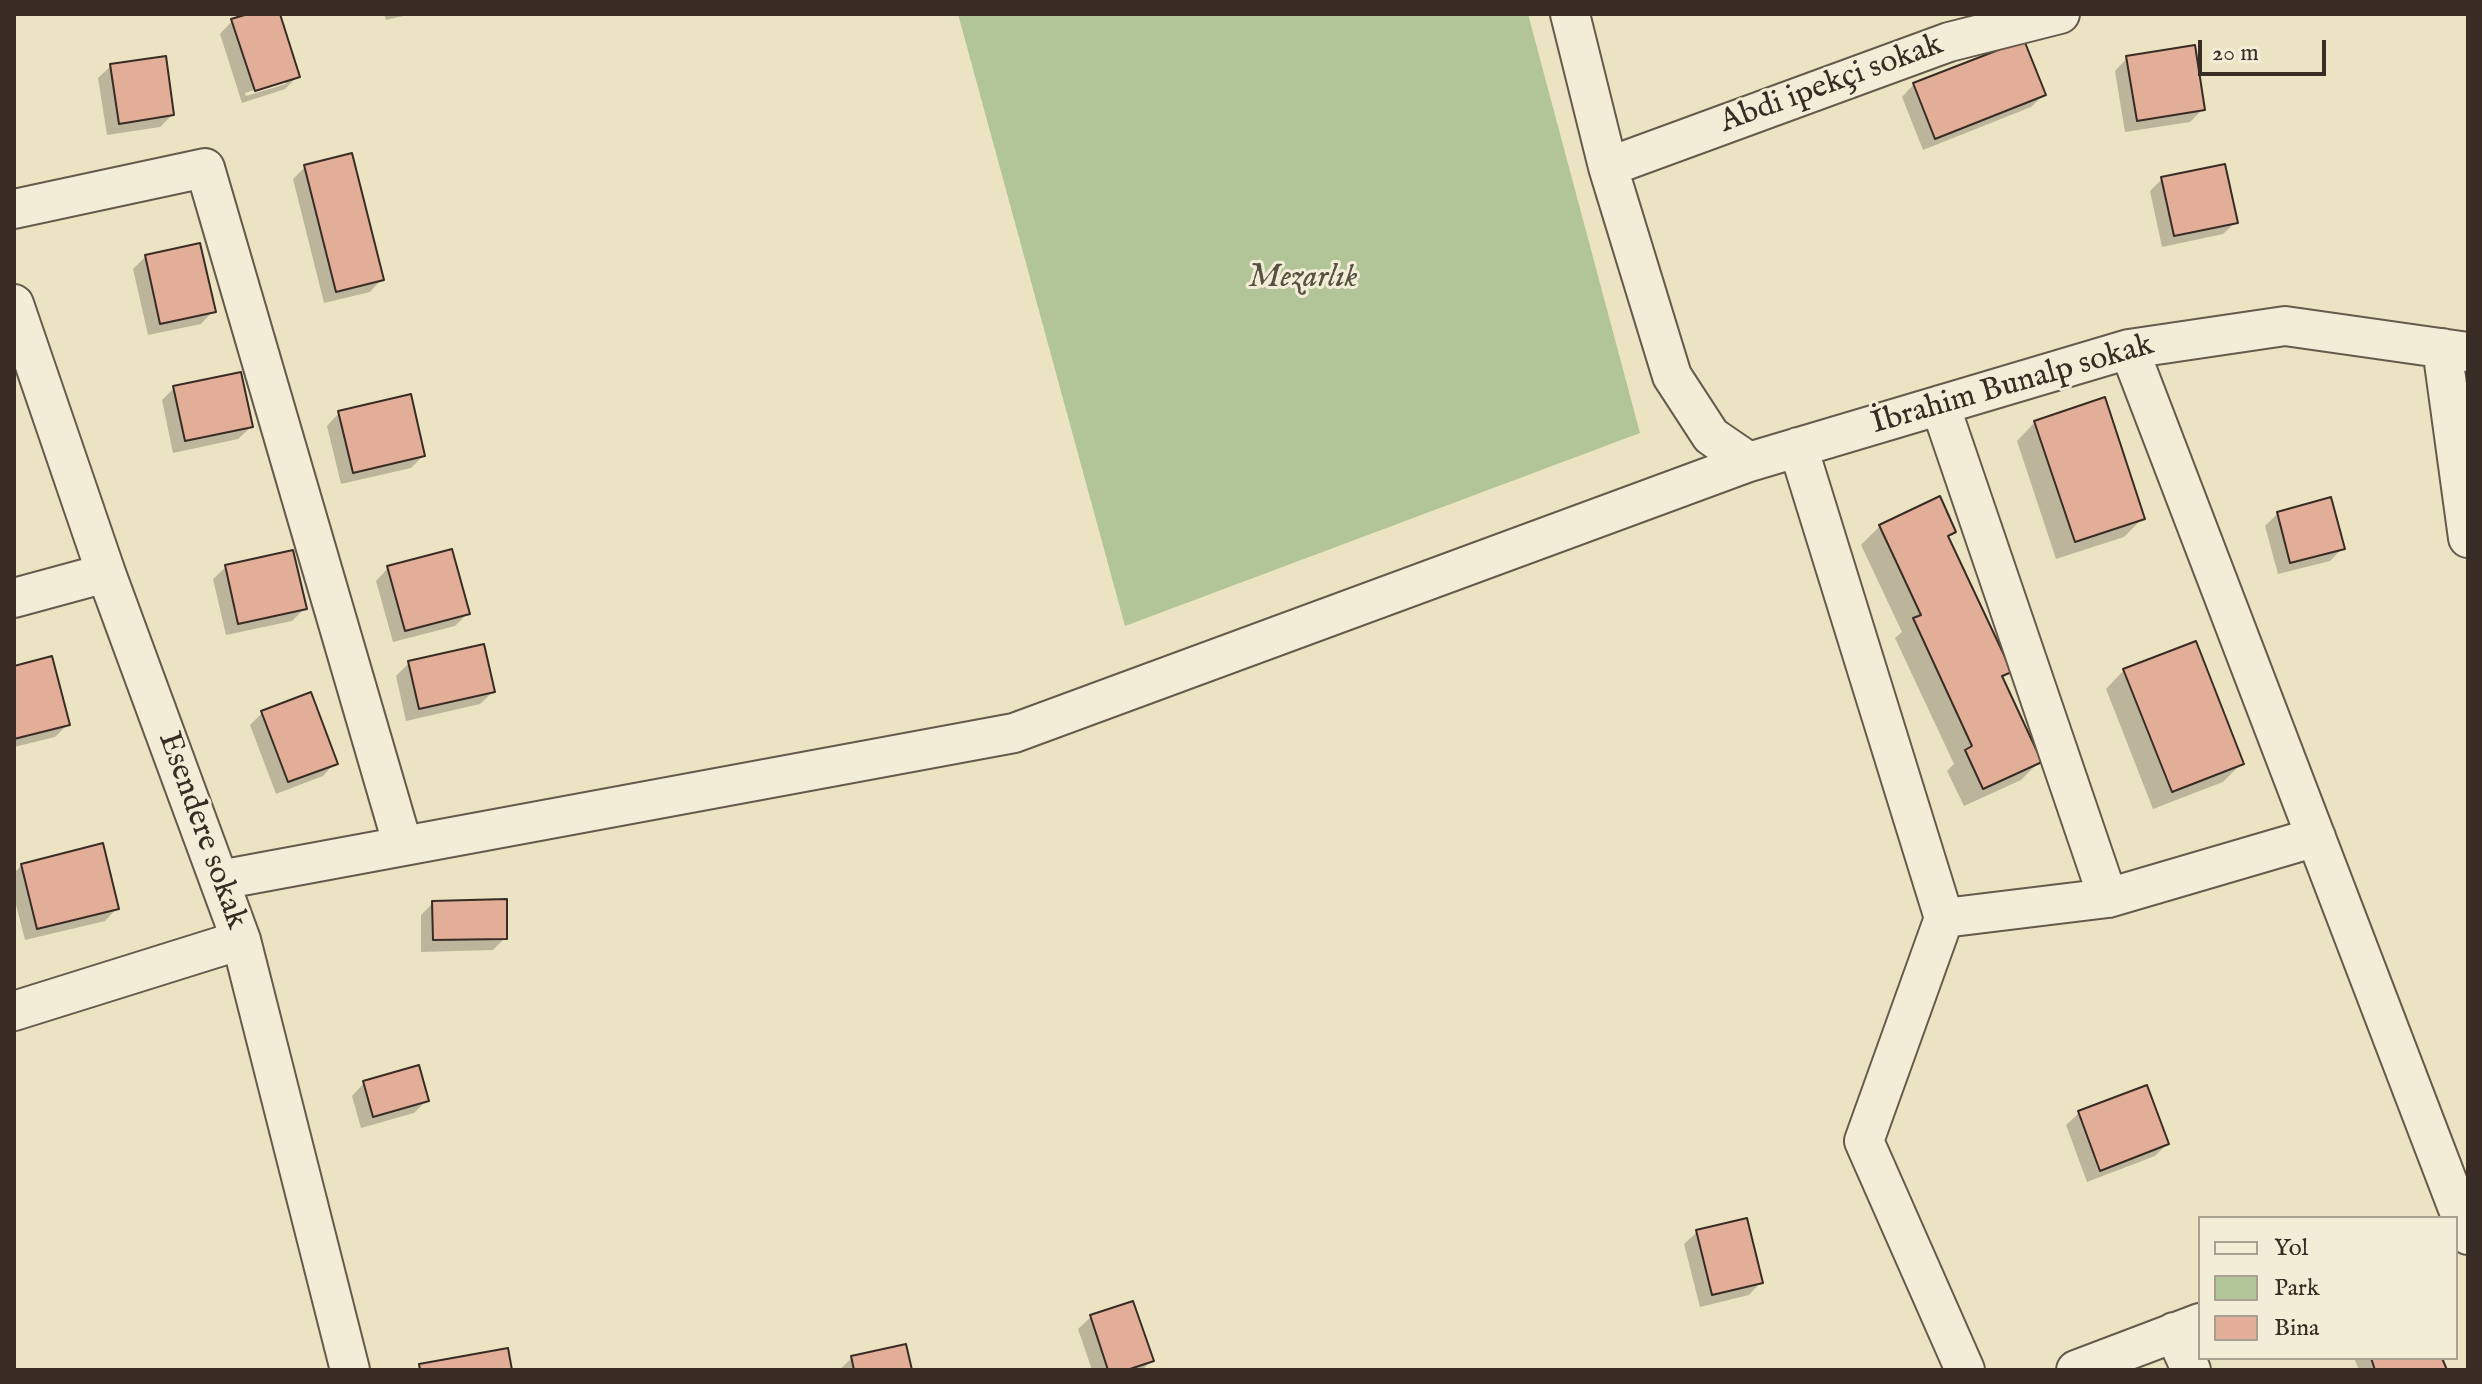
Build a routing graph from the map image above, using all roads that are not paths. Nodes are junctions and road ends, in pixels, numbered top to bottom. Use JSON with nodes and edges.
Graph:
{"nodes":[{"id":1,"x":1570,"y":14,"type":"edge"},
{"id":2,"x":2060,"y":14,"type":"edge"},
{"id":3,"x":1608,"y":167,"type":"junction"},
{"id":4,"x":14,"y":209,"type":"edge"},
{"id":5,"x":14,"y":304,"type":"edge"},
{"id":6,"x":2129,"y":349,"type":"junction"},
{"id":7,"x":2455,"y":350,"type":"edge"},
{"id":8,"x":1940,"y":405,"type":"junction"},
{"id":9,"x":1798,"y":447,"type":"junction"},
{"id":10,"x":1749,"y":462,"type":"junction"},
{"id":11,"x":2468,"y":538,"type":"edge"},
{"id":12,"x":106,"y":573,"type":"junction"},
{"id":13,"x":14,"y":598,"type":"edge"},
{"id":14,"x":2316,"y":837,"type":"junction"},
{"id":15,"x":403,"y":846,"type":"junction"},
{"id":16,"x":220,"y":880,"type":"junction"},
{"id":17,"x":2108,"y":898,"type":"junction"},
{"id":18,"x":1944,"y":918,"type":"junction"},
{"id":19,"x":241,"y":940,"type":"junction"},
{"id":20,"x":14,"y":1011,"type":"edge"},
{"id":21,"x":2464,"y":1228,"type":"edge"},
{"id":22,"x":2187,"y":1328,"type":"edge"},
{"id":23,"x":350,"y":1370,"type":"edge"},
{"id":24,"x":1965,"y":1370,"type":"edge"},
{"id":25,"x":2076,"y":1370,"type":"edge"},
{"id":26,"x":2191,"y":1370,"type":"edge"}],
"edges":[{"from":1,"to":3,"type":"street"},
{"from":2,"to":3,"type":"street","name":"Abdi ipekçi sokak"},
{"from":3,"to":10,"type":"street"},
{"from":4,"to":15,"type":"street"},
{"from":5,"to":12,"type":"street","name":"Esendere sokak"},
{"from":6,"to":7,"type":"street","name":"İbrahim Bunalp sokak"},
{"from":6,"to":8,"type":"street","name":"İbrahim Bunalp sokak"},
{"from":6,"to":14,"type":"street"},
{"from":7,"to":11,"type":"street"},
{"from":8,"to":9,"type":"street","name":"İbrahim Bunalp sokak"},
{"from":8,"to":17,"type":"street"},
{"from":9,"to":10,"type":"street","name":"İbrahim Bunalp sokak"},
{"from":9,"to":18,"type":"street"},
{"from":10,"to":15,"type":"street","name":"İbrahim Bunalp sokak"},
{"from":12,"to":13,"type":"street"},
{"from":12,"to":16,"type":"street","name":"Esendere sokak"},
{"from":14,"to":17,"type":"street"},
{"from":14,"to":21,"type":"street"},
{"from":15,"to":16,"type":"street","name":"İbrahim Bunalp sokak"},
{"from":16,"to":19,"type":"street","name":"Esendere sokak"},
{"from":17,"to":18,"type":"street"},
{"from":18,"to":24,"type":"street"},
{"from":19,"to":20,"type":"street"},
{"from":19,"to":23,"type":"street","name":"Esendere sokak"},
{"from":22,"to":25,"type":"street"},
{"from":22,"to":26,"type":"street"}]}
